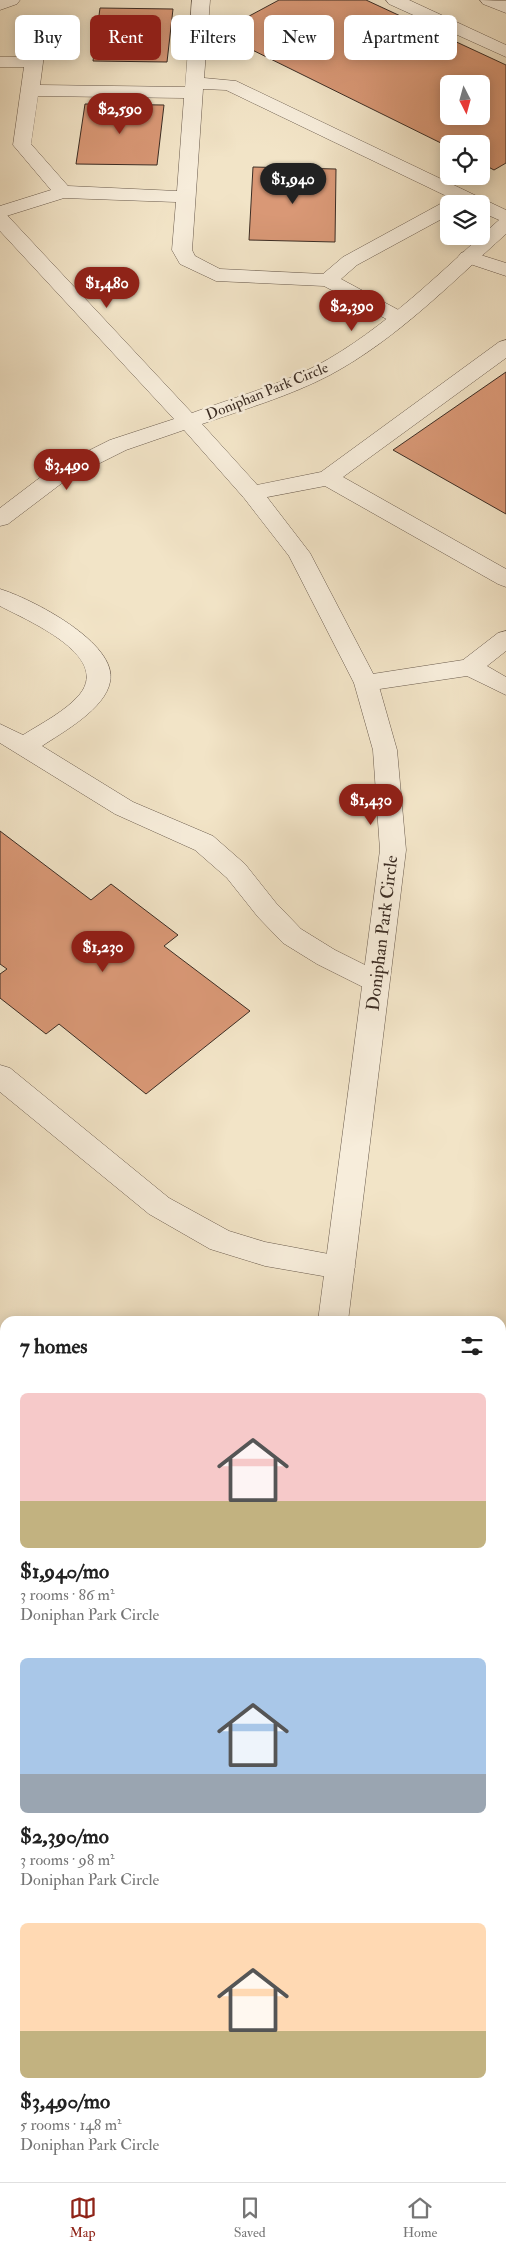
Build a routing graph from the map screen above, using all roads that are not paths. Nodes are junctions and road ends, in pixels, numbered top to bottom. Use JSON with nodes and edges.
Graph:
{"nodes":[{"id":1,"x":11,"y":0,"type":"edge"},
{"id":2,"x":201,"y":0,"type":"edge"},
{"id":3,"x":395,"y":0,"type":"edge"},
{"id":4,"x":489,"y":0,"type":"edge"},
{"id":5,"x":0,"y":5,"type":"edge"},
{"id":6,"x":506,"y":8,"type":"edge"},
{"id":7,"x":506,"y":52,"type":"edge"},
{"id":8,"x":0,"y":62,"type":"edge"},
{"id":9,"x":34,"y":62,"type":"joint"},
{"id":10,"x":194,"y":88,"type":"junction"},
{"id":11,"x":30,"y":90,"type":"junction"},
{"id":12,"x":63,"y":192,"type":"junction"},
{"id":13,"x":454,"y":195,"type":"edge"},
{"id":14,"x":187,"y":197,"type":"junction"},
{"id":15,"x":490,"y":211,"type":"edge"},
{"id":16,"x":0,"y":212,"type":"edge"},
{"id":17,"x":440,"y":212,"type":"edge"},
{"id":18,"x":506,"y":217,"type":"edge"},
{"id":19,"x":0,"y":219,"type":"edge"},
{"id":20,"x":506,"y":224,"type":"edge"},
{"id":21,"x":468,"y":257,"type":"junction"},
{"id":22,"x":506,"y":270,"type":"edge"},
{"id":23,"x":328,"y":280,"type":"junction"},
{"id":24,"x":400,"y":318,"type":"junction"},
{"id":25,"x":506,"y":346,"type":"edge"},
{"id":26,"x":188,"y":422,"type":"junction"},
{"id":27,"x":328,"y":478,"type":"junction"},
{"id":28,"x":252,"y":493,"type":"junction"},
{"id":29,"x":0,"y":519,"type":"edge"},
{"id":30,"x":506,"y":579,"type":"edge"},
{"id":31,"x":0,"y":597,"type":"edge"},
{"id":32,"x":506,"y":639,"type":"edge"},
{"id":33,"x":470,"y":667,"type":"junction"},
{"id":34,"x":366,"y":683,"type":"junction"},
{"id":35,"x":506,"y":687,"type":"edge"},
{"id":36,"x":0,"y":732,"type":"edge"},
{"id":37,"x":24,"y":746,"type":"junction"},
{"id":38,"x":376,"y":982,"type":"junction"},
{"id":39,"x":0,"y":1076,"type":"edge"},
{"id":40,"x":340,"y":1267,"type":"junction"},
{"id":41,"x":334,"y":1316,"type":"edge"}],
"edges":[{"from":1,"to":5,"type":"street"},
{"from":2,"to":10,"type":"street"},
{"from":3,"to":7,"type":"street"},
{"from":4,"to":6,"type":"street"},
{"from":8,"to":9,"type":"street"},
{"from":9,"to":11,"type":"street"},
{"from":10,"to":11,"type":"street"},
{"from":10,"to":13,"type":"street"},
{"from":10,"to":14,"type":"street"},
{"from":11,"to":12,"type":"street"},
{"from":12,"to":14,"type":"street"},
{"from":12,"to":16,"type":"street"},
{"from":14,"to":23,"type":"street"},
{"from":15,"to":18,"type":"street"},
{"from":17,"to":23,"type":"street"},
{"from":19,"to":26,"type":"street","name":"Doniphan Park Circle"},
{"from":20,"to":21,"type":"street","name":"Doniphan Park Circle"},
{"from":21,"to":22,"type":"street"},
{"from":21,"to":24,"type":"street","name":"Doniphan Park Circle"},
{"from":23,"to":24,"type":"street"},
{"from":24,"to":26,"type":"street","name":"Doniphan Park Circle"},
{"from":25,"to":27,"type":"street"},
{"from":26,"to":28,"type":"street","name":"Doniphan Park Circle"},
{"from":26,"to":29,"type":"street","name":"Doniphan Park Circle"},
{"from":27,"to":28,"type":"street"},
{"from":27,"to":30,"type":"street"},
{"from":28,"to":34,"type":"street","name":"Doniphan Park Circle"},
{"from":31,"to":37,"type":"street"},
{"from":32,"to":33,"type":"street"},
{"from":33,"to":34,"type":"street"},
{"from":33,"to":35,"type":"street"},
{"from":34,"to":38,"type":"street","name":"Doniphan Park Circle"},
{"from":36,"to":37,"type":"street"},
{"from":37,"to":38,"type":"street"},
{"from":38,"to":40,"type":"street","name":"Doniphan Park Circle"},
{"from":39,"to":40,"type":"street"},
{"from":40,"to":41,"type":"street","name":"Doniphan Park Circle"}]}
